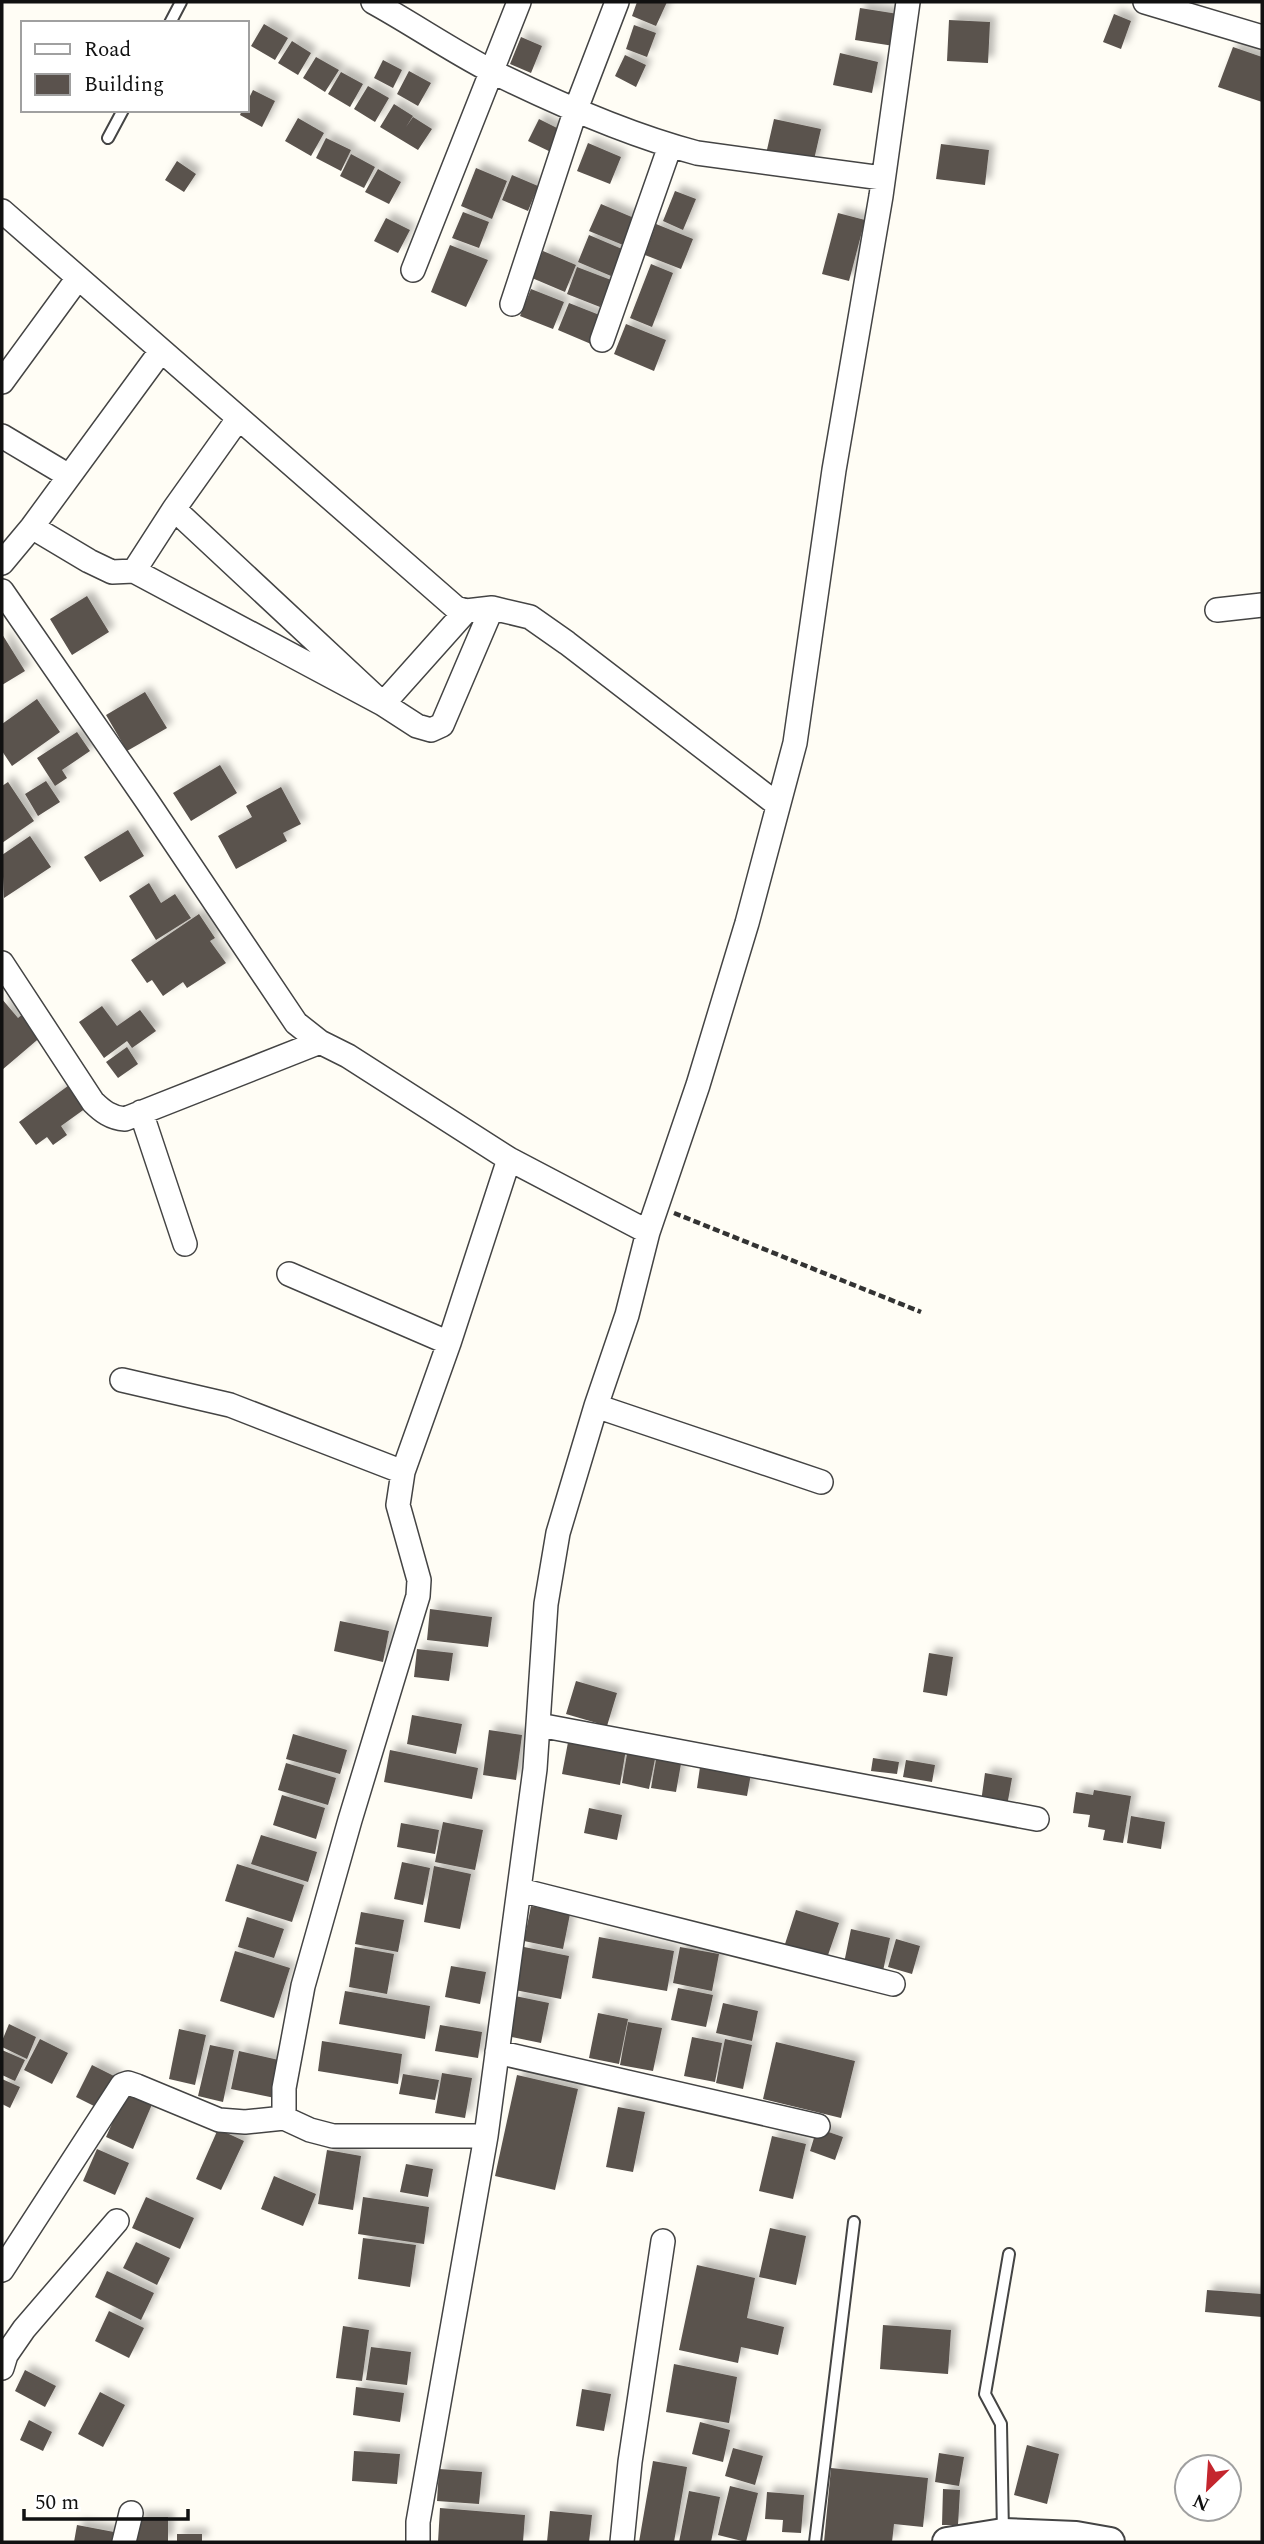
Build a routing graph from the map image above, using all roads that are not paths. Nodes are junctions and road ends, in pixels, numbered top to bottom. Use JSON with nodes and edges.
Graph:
{"nodes":[{"id":1,"x":181,"y":2,"type":"edge"},
{"id":2,"x":373,"y":2,"type":"edge"},
{"id":3,"x":519,"y":2,"type":"edge"},
{"id":4,"x":617,"y":2,"type":"edge"},
{"id":5,"x":908,"y":2,"type":"edge"},
{"id":6,"x":1145,"y":2,"type":"edge"},
{"id":7,"x":171,"y":21,"type":"edge"},
{"id":8,"x":1262,"y":37,"type":"edge"},
{"id":9,"x":493,"y":71,"type":"junction"},
{"id":10,"x":576,"y":108,"type":"junction"},
{"id":11,"x":122,"y":112,"type":"edge"},
{"id":12,"x":108,"y":138,"type":"dead end"},
{"id":13,"x":670,"y":146,"type":"junction"},
{"id":14,"x":882,"y":178,"type":"junction"},
{"id":15,"x":2,"y":211,"type":"edge"},
{"id":16,"x":413,"y":270,"type":"dead end"},
{"id":17,"x":78,"y":278,"type":"junction"},
{"id":18,"x":512,"y":304,"type":"dead end"},
{"id":19,"x":602,"y":340,"type":"dead end"},
{"id":20,"x":162,"y":351,"type":"junction"},
{"id":21,"x":2,"y":382,"type":"edge"},
{"id":22,"x":238,"y":419,"type":"junction"},
{"id":23,"x":2,"y":436,"type":"edge"},
{"id":24,"x":69,"y":476,"type":"junction"},
{"id":25,"x":174,"y":509,"type":"junction"},
{"id":26,"x":32,"y":527,"type":"junction"},
{"id":27,"x":2,"y":563,"type":"edge"},
{"id":28,"x":134,"y":571,"type":"junction"},
{"id":29,"x":2,"y":591,"type":"edge"},
{"id":30,"x":1262,"y":605,"type":"edge"},
{"id":31,"x":492,"y":608,"type":"junction"},
{"id":32,"x":1217,"y":610,"type":"dead end"},
{"id":33,"x":466,"y":611,"type":"junction"},
{"id":34,"x":383,"y":704,"type":"junction"},
{"id":35,"x":778,"y":805,"type":"junction"},
{"id":36,"x":2,"y":964,"type":"edge"},
{"id":37,"x":320,"y":1042,"type":"junction"},
{"id":38,"x":141,"y":1112,"type":"junction"},
{"id":39,"x":509,"y":1159,"type":"junction"},
{"id":40,"x":648,"y":1232,"type":"junction"},
{"id":41,"x":185,"y":1244,"type":"dead end"},
{"id":42,"x":289,"y":1274,"type":"dead end"},
{"id":43,"x":449,"y":1343,"type":"junction"},
{"id":44,"x":122,"y":1380,"type":"dead end"},
{"id":45,"x":596,"y":1406,"type":"junction"},
{"id":46,"x":403,"y":1472,"type":"junction"},
{"id":47,"x":821,"y":1482,"type":"dead end"},
{"id":48,"x":539,"y":1725,"type":"junction"},
{"id":49,"x":1037,"y":1819,"type":"dead end"},
{"id":50,"x":520,"y":1890,"type":"junction"},
{"id":51,"x":893,"y":1984,"type":"dead end"},
{"id":52,"x":497,"y":2052,"type":"junction"},
{"id":53,"x":284,"y":2118,"type":"junction"},
{"id":54,"x":818,"y":2126,"type":"dead end"},
{"id":55,"x":486,"y":2136,"type":"junction"},
{"id":56,"x":117,"y":2221,"type":"dead end"},
{"id":57,"x":854,"y":2222,"type":"dead end"},
{"id":58,"x":663,"y":2241,"type":"dead end"},
{"id":59,"x":1009,"y":2254,"type":"dead end"},
{"id":60,"x":2,"y":2270,"type":"edge"},
{"id":61,"x":2,"y":2368,"type":"edge"},
{"id":62,"x":131,"y":2513,"type":"dead end"},
{"id":63,"x":1003,"y":2533,"type":"junction"},
{"id":64,"x":124,"y":2542,"type":"edge"},
{"id":65,"x":418,"y":2542,"type":"edge"},
{"id":66,"x":622,"y":2542,"type":"edge"},
{"id":67,"x":815,"y":2542,"type":"edge"},
{"id":68,"x":947,"y":2542,"type":"edge"},
{"id":69,"x":1110,"y":2542,"type":"edge"}],
"edges":[{"from":1,"to":7,"type":"lane"},
{"from":2,"to":9,"type":"street"},
{"from":3,"to":9,"type":"street"},
{"from":4,"to":10,"type":"street"},
{"from":5,"to":14,"type":"street"},
{"from":6,"to":8,"type":"street"},
{"from":9,"to":10,"type":"street"},
{"from":9,"to":16,"type":"street"},
{"from":10,"to":13,"type":"street"},
{"from":10,"to":18,"type":"street"},
{"from":11,"to":12,"type":"lane"},
{"from":13,"to":14,"type":"street"},
{"from":13,"to":19,"type":"street"},
{"from":14,"to":35,"type":"street"},
{"from":15,"to":17,"type":"street"},
{"from":17,"to":20,"type":"street"},
{"from":17,"to":21,"type":"street"},
{"from":20,"to":22,"type":"street"},
{"from":20,"to":24,"type":"street"},
{"from":22,"to":25,"type":"street"},
{"from":22,"to":33,"type":"street"},
{"from":23,"to":24,"type":"street"},
{"from":24,"to":26,"type":"street"},
{"from":25,"to":28,"type":"street"},
{"from":25,"to":34,"type":"street"},
{"from":26,"to":27,"type":"street"},
{"from":26,"to":28,"type":"street"},
{"from":28,"to":34,"type":"street"},
{"from":29,"to":37,"type":"street"},
{"from":30,"to":32,"type":"street"},
{"from":31,"to":33,"type":"street"},
{"from":31,"to":34,"type":"street"},
{"from":31,"to":35,"type":"street"},
{"from":33,"to":34,"type":"street"},
{"from":35,"to":40,"type":"street"},
{"from":36,"to":38,"type":"street"},
{"from":37,"to":38,"type":"street"},
{"from":37,"to":39,"type":"street"},
{"from":38,"to":41,"type":"street"},
{"from":39,"to":40,"type":"street"},
{"from":39,"to":43,"type":"street"},
{"from":40,"to":45,"type":"street"},
{"from":42,"to":43,"type":"street"},
{"from":43,"to":46,"type":"street"},
{"from":44,"to":46,"type":"street"},
{"from":45,"to":47,"type":"street"},
{"from":45,"to":48,"type":"street"},
{"from":46,"to":53,"type":"street"},
{"from":48,"to":49,"type":"street"},
{"from":48,"to":50,"type":"street"},
{"from":50,"to":51,"type":"street"},
{"from":50,"to":52,"type":"street"},
{"from":52,"to":54,"type":"street"},
{"from":52,"to":55,"type":"street"},
{"from":53,"to":55,"type":"street"},
{"from":53,"to":60,"type":"street"},
{"from":55,"to":65,"type":"street"},
{"from":56,"to":61,"type":"street"},
{"from":57,"to":67,"type":"lane"},
{"from":58,"to":66,"type":"street"},
{"from":59,"to":63,"type":"lane"},
{"from":62,"to":64,"type":"street"},
{"from":63,"to":68,"type":"street"},
{"from":63,"to":69,"type":"street"}]}
